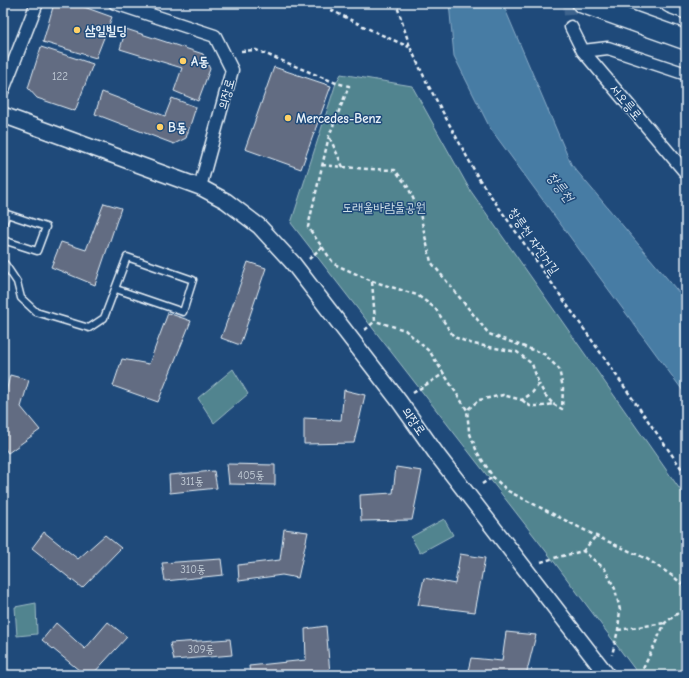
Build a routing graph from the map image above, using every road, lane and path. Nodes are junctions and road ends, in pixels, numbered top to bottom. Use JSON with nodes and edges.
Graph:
{"nodes":[{"id":1,"x":38,"y":3,"type":"edge"},
{"id":2,"x":115,"y":3,"type":"edge"},
{"id":3,"x":329,"y":3,"type":"edge"},
{"id":4,"x":393,"y":3,"type":"edge"},
{"id":5,"x":582,"y":3,"type":"edge"},
{"id":6,"x":670,"y":3,"type":"edge"},
{"id":7,"x":686,"y":9,"type":"edge"},
{"id":8,"x":571,"y":27,"type":"tunnel mouth"},
{"id":9,"x":686,"y":40,"type":"edge"},
{"id":10,"x":410,"y":47,"type":"junction"},
{"id":11,"x":240,"y":51,"type":"dead end"},
{"id":12,"x":583,"y":51,"type":"junction"},
{"id":13,"x":686,"y":74,"type":"edge"},
{"id":14,"x":3,"y":90,"type":"edge"},
{"id":15,"x":3,"y":115,"type":"edge"},
{"id":16,"x":329,"y":136,"type":"junction"},
{"id":17,"x":322,"y":165,"type":"junction"},
{"id":18,"x":343,"y":167,"type":"junction"},
{"id":19,"x":686,"y":173,"type":"edge"},
{"id":20,"x":200,"y":187,"type":"junction"},
{"id":21,"x":3,"y":224,"type":"edge"},
{"id":22,"x":3,"y":240,"type":"edge"},
{"id":23,"x":322,"y":247,"type":"junction"},
{"id":24,"x":309,"y":259,"type":"dead end"},
{"id":25,"x":3,"y":264,"type":"edge"},
{"id":26,"x":372,"y":281,"type":"junction"},
{"id":27,"x":116,"y":289,"type":"junction"},
{"id":28,"x":375,"y":321,"type":"junction"},
{"id":29,"x":364,"y":330,"type":"dead end"},
{"id":30,"x":443,"y":374,"type":"junction"},
{"id":31,"x":539,"y":384,"type":"junction"},
{"id":32,"x":413,"y":394,"type":"dead end"},
{"id":33,"x":522,"y":400,"type":"junction"},
{"id":34,"x":553,"y":404,"type":"junction"},
{"id":35,"x":467,"y":410,"type":"junction"},
{"id":36,"x":686,"y":475,"type":"edge"},
{"id":37,"x":493,"y":477,"type":"junction"},
{"id":38,"x":482,"y":484,"type":"dead end"},
{"id":39,"x":596,"y":536,"type":"junction"},
{"id":40,"x":583,"y":551,"type":"junction"},
{"id":41,"x":542,"y":562,"type":"dead end"},
{"id":42,"x":686,"y":588,"type":"edge"},
{"id":43,"x":686,"y":607,"type":"edge"},
{"id":44,"x":666,"y":623,"type":"junction"},
{"id":45,"x":618,"y":630,"type":"junction"},
{"id":46,"x":612,"y":655,"type":"dead end"},
{"id":47,"x":607,"y":675,"type":"edge"},
{"id":48,"x":640,"y":675,"type":"edge"}],
"edges":[{"from":1,"to":14,"type":"street"},
{"from":2,"to":20,"type":"street","name":"의장로"},
{"from":3,"to":10,"type":"path"},
{"from":4,"to":10,"type":"path","name":"창릉천 자전거길"},
{"from":5,"to":9,"type":"main road"},
{"from":6,"to":7,"type":"main road"},
{"from":8,"to":12,"type":"street","name":"서오릉로"},
{"from":10,"to":36,"type":"path","name":"창릉천 자전거길"},
{"from":11,"to":16,"type":"path"},
{"from":12,"to":13,"type":"street"},
{"from":12,"to":19,"type":"street","name":"서오릉로"},
{"from":15,"to":20,"type":"street","name":"의장로"},
{"from":16,"to":17,"type":"path"},
{"from":16,"to":18,"type":"path"},
{"from":17,"to":18,"type":"path"},
{"from":17,"to":23,"type":"path"},
{"from":18,"to":34,"type":"path"},
{"from":20,"to":47,"type":"street","name":"의장로"},
{"from":21,"to":22,"type":"lane"},
{"from":23,"to":24,"type":"path"},
{"from":23,"to":26,"type":"path"},
{"from":25,"to":27,"type":"lane"},
{"from":26,"to":28,"type":"path"},
{"from":26,"to":31,"type":"path"},
{"from":27,"to":27,"type":"lane"},
{"from":28,"to":29,"type":"path"},
{"from":28,"to":30,"type":"path"},
{"from":30,"to":32,"type":"path"},
{"from":30,"to":35,"type":"path"},
{"from":31,"to":33,"type":"path"},
{"from":31,"to":34,"type":"path"},
{"from":33,"to":34,"type":"path"},
{"from":33,"to":35,"type":"path"},
{"from":35,"to":37,"type":"path"},
{"from":37,"to":38,"type":"path"},
{"from":37,"to":39,"type":"path"},
{"from":39,"to":40,"type":"path"},
{"from":39,"to":42,"type":"path"},
{"from":40,"to":41,"type":"path"},
{"from":40,"to":45,"type":"path"},
{"from":43,"to":44,"type":"path"},
{"from":44,"to":45,"type":"path"},
{"from":44,"to":48,"type":"path"},
{"from":45,"to":46,"type":"path"}]}
